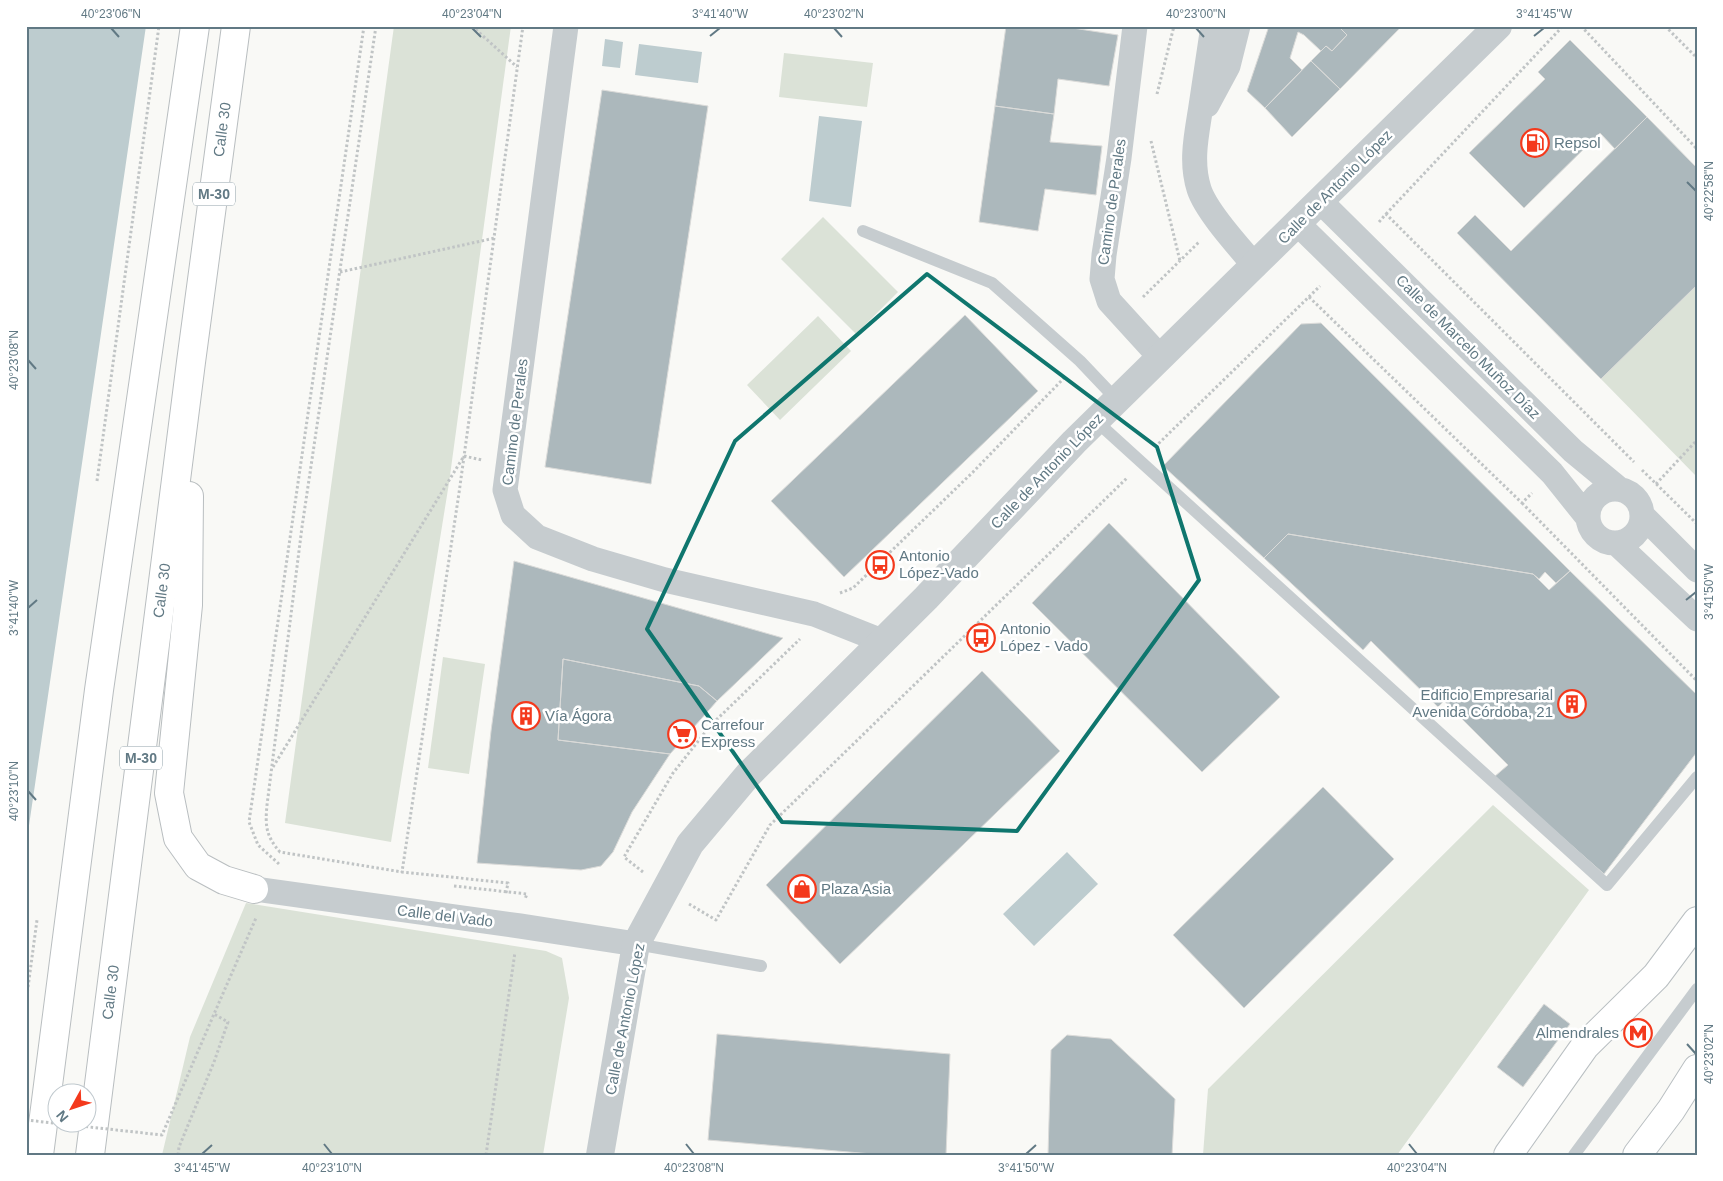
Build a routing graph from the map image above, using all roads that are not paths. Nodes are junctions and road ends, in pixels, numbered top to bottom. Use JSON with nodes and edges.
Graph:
{"nodes":[{"id":1,"x":195,"y":26,"type":"edge"},
{"id":2,"x":236,"y":26,"type":"edge"},
{"id":3,"x":566,"y":26,"type":"edge"},
{"id":4,"x":1135,"y":26,"type":"edge"},
{"id":5,"x":1213,"y":26,"type":"edge"},
{"id":6,"x":1238,"y":26,"type":"edge"},
{"id":7,"x":1498,"y":26,"type":"edge"},
{"id":8,"x":1200,"y":116,"type":"junction"},
{"id":9,"x":1321,"y":202,"type":"junction"},
{"id":10,"x":1298,"y":224,"type":"junction"},
{"id":11,"x":863,"y":230,"type":"dead end"},
{"id":12,"x":1255,"y":266,"type":"junction"},
{"id":13,"x":1160,"y":357,"type":"junction"},
{"id":14,"x":191,"y":362,"type":"junction"},
{"id":15,"x":1116,"y":400,"type":"junction"},
{"id":16,"x":1096,"y":421,"type":"junction"},
{"id":17,"x":1619,"y":489,"type":"junction"},
{"id":18,"x":1642,"y":515,"type":"junction"},
{"id":19,"x":1588,"y":518,"type":"junction"},
{"id":20,"x":1616,"y":543,"type":"junction"},
{"id":21,"x":1697,"y":570,"type":"edge"},
{"id":22,"x":1697,"y":619,"type":"edge"},
{"id":23,"x":882,"y":641,"type":"junction"},
{"id":24,"x":1697,"y":777,"type":"edge"},
{"id":25,"x":257,"y":899,"type":"joint"},
{"id":26,"x":1697,"y":921,"type":"edge"},
{"id":27,"x":636,"y":944,"type":"junction"},
{"id":28,"x":761,"y":966,"type":"dead end"},
{"id":29,"x":1697,"y":989,"type":"edge"},
{"id":30,"x":1697,"y":1069,"type":"edge"},
{"id":31,"x":40,"y":1155,"type":"edge"},
{"id":32,"x":90,"y":1155,"type":"edge"},
{"id":33,"x":600,"y":1155,"type":"edge"},
{"id":34,"x":1508,"y":1155,"type":"edge"},
{"id":35,"x":1574,"y":1155,"type":"edge"},
{"id":36,"x":1637,"y":1155,"type":"edge"}],
"edges":[{"from":1,"to":31,"type":"main road"},
{"from":2,"to":14,"type":"main road","name":"Calle 30","number":"M-30"},
{"from":3,"to":23,"type":"street","name":"Camino de Perales"},
{"from":4,"to":13,"type":"street","name":"Camino de Perales"},
{"from":5,"to":8,"type":"street"},
{"from":6,"to":8,"type":"street"},
{"from":7,"to":9,"type":"street","name":"Calle de Antonio López"},
{"from":8,"to":12,"type":"street"},
{"from":9,"to":10,"type":"street","name":"Calle de Antonio López"},
{"from":9,"to":17,"type":"street","name":"Calle de Marcelo Muñoz Díaz"},
{"from":10,"to":12,"type":"street","name":"Calle de Antonio López"},
{"from":10,"to":19,"type":"street","name":"Calle de Marcelo Muñoz Díaz"},
{"from":11,"to":15,"type":"lane"},
{"from":12,"to":13,"type":"street","name":"Calle de Antonio López"},
{"from":13,"to":15,"type":"street","name":"Calle de Antonio López"},
{"from":14,"to":25,"type":"main road"},
{"from":14,"to":32,"type":"main road","name":"Calle 30","number":"M-30"},
{"from":15,"to":16,"type":"street","name":"Calle de Antonio López"},
{"from":16,"to":23,"type":"street","name":"Calle de Antonio López"},
{"from":16,"to":24,"type":"lane"},
{"from":17,"to":18,"type":"street","name":"Calle de Marcelo Muñoz Díaz"},
{"from":17,"to":19,"type":"street"},
{"from":18,"to":20,"type":"street"},
{"from":18,"to":21,"type":"street","name":"Calle de Marcelo Muñoz Díaz"},
{"from":19,"to":20,"type":"street","name":"Calle de Marcelo Muñoz Díaz"},
{"from":20,"to":22,"type":"street","name":"Calle de Marcelo Muñoz Díaz"},
{"from":23,"to":27,"type":"street","name":"Calle de Antonio López"},
{"from":25,"to":27,"type":"street","name":"Calle del Vado"},
{"from":26,"to":34,"type":"main road"},
{"from":27,"to":28,"type":"lane"},
{"from":27,"to":33,"type":"street","name":"Calle de Antonio López"},
{"from":29,"to":35,"type":"lane"},
{"from":30,"to":36,"type":"main road"}]}
